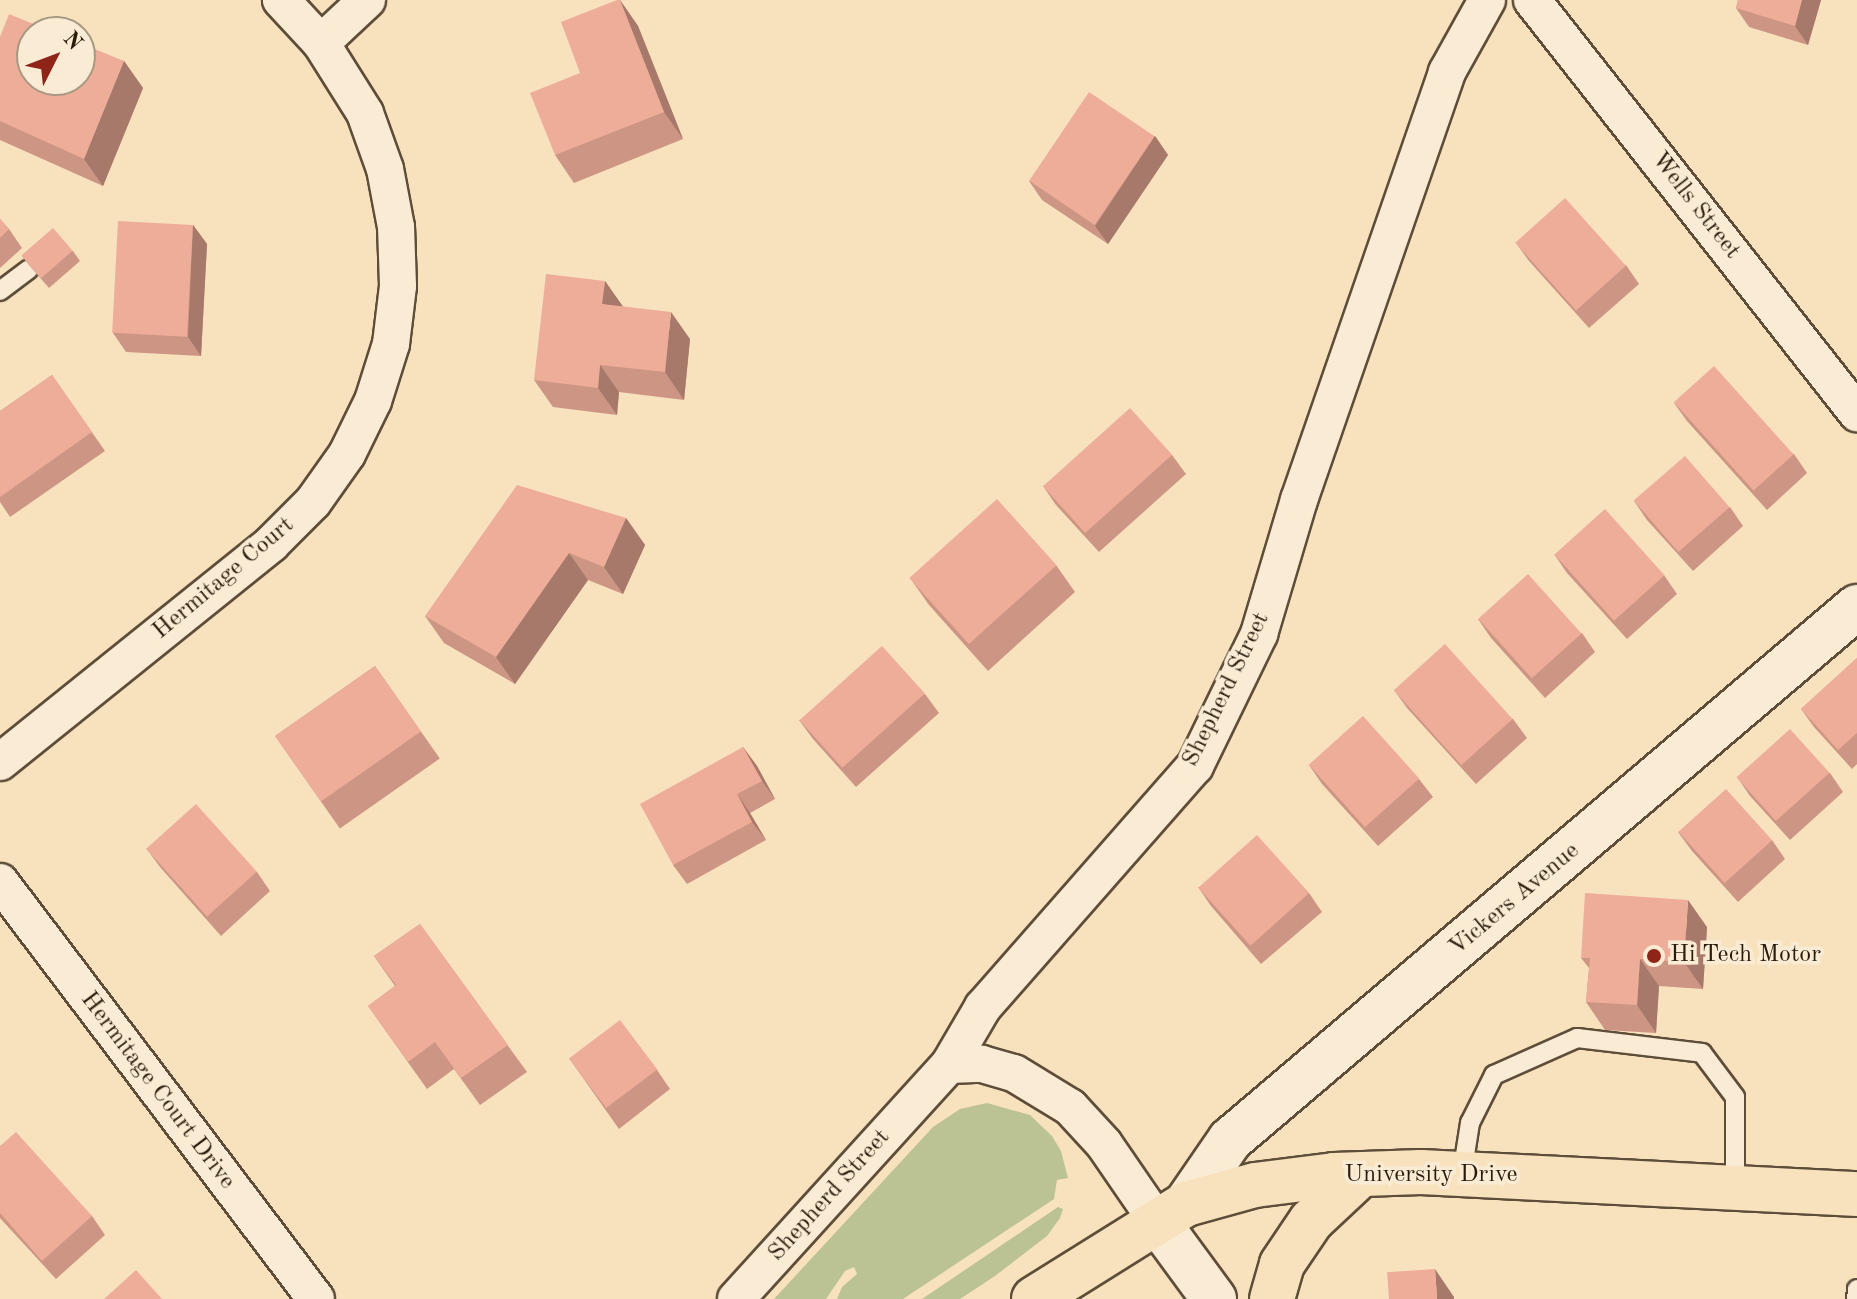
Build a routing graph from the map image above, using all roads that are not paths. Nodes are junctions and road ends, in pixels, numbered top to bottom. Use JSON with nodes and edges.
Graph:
{"nodes":[{"id":1,"x":281,"y":0,"type":"edge"},
{"id":2,"x":367,"y":0,"type":"edge"},
{"id":3,"x":1487,"y":0,"type":"edge"},
{"id":4,"x":1532,"y":0,"type":"edge"},
{"id":5,"x":321,"y":43,"type":"junction"},
{"id":6,"x":29,"y":269,"type":"edge"},
{"id":7,"x":0,"y":291,"type":"edge"},
{"id":8,"x":1857,"y":413,"type":"edge"},
{"id":9,"x":1857,"y":607,"type":"edge"},
{"id":10,"x":0,"y":762,"type":"edge"},
{"id":11,"x":0,"y":882,"type":"edge"},
{"id":12,"x":949,"y":1065,"type":"junction"},
{"id":13,"x":1462,"y":1174,"type":"junction"},
{"id":14,"x":1360,"y":1175,"type":"junction"},
{"id":15,"x":1735,"y":1187,"type":"junction"},
{"id":16,"x":1857,"y":1194,"type":"edge"},
{"id":17,"x":1172,"y":1214,"type":"junction"},
{"id":18,"x":1857,"y":1289,"type":"edge"},
{"id":19,"x":316,"y":1299,"type":"edge"},
{"id":20,"x":736,"y":1299,"type":"edge"},
{"id":21,"x":1034,"y":1299,"type":"edge"},
{"id":22,"x":1214,"y":1299,"type":"edge"},
{"id":23,"x":1272,"y":1299,"type":"edge"},
{"id":24,"x":1856,"y":1299,"type":"edge"}],
"edges":[{"from":1,"to":5,"type":"street","name":"Hermitage Court"},
{"from":2,"to":5,"type":"street"},
{"from":3,"to":12,"type":"street","name":"Shepherd Street"},
{"from":4,"to":8,"type":"street","name":"Wells Street"},
{"from":5,"to":10,"type":"street","name":"Hermitage Court"},
{"from":6,"to":7,"type":"lane"},
{"from":9,"to":17,"type":"main road","name":"Vickers Avenue"},
{"from":11,"to":19,"type":"street","name":"Hermitage Court Drive"},
{"from":12,"to":17,"type":"street"},
{"from":12,"to":20,"type":"street","name":"Shepherd Street"},
{"from":13,"to":14,"type":"main road","name":"University Drive"},
{"from":13,"to":15,"type":"main road","name":"University Drive"},
{"from":13,"to":15,"type":"lane"},
{"from":14,"to":17,"type":"main road","name":"University Drive"},
{"from":14,"to":23,"type":"main road"},
{"from":15,"to":16,"type":"main road","name":"University Drive"},
{"from":17,"to":21,"type":"main road","name":"University Drive"},
{"from":17,"to":22,"type":"main road"},
{"from":18,"to":24,"type":"lane"}]}
